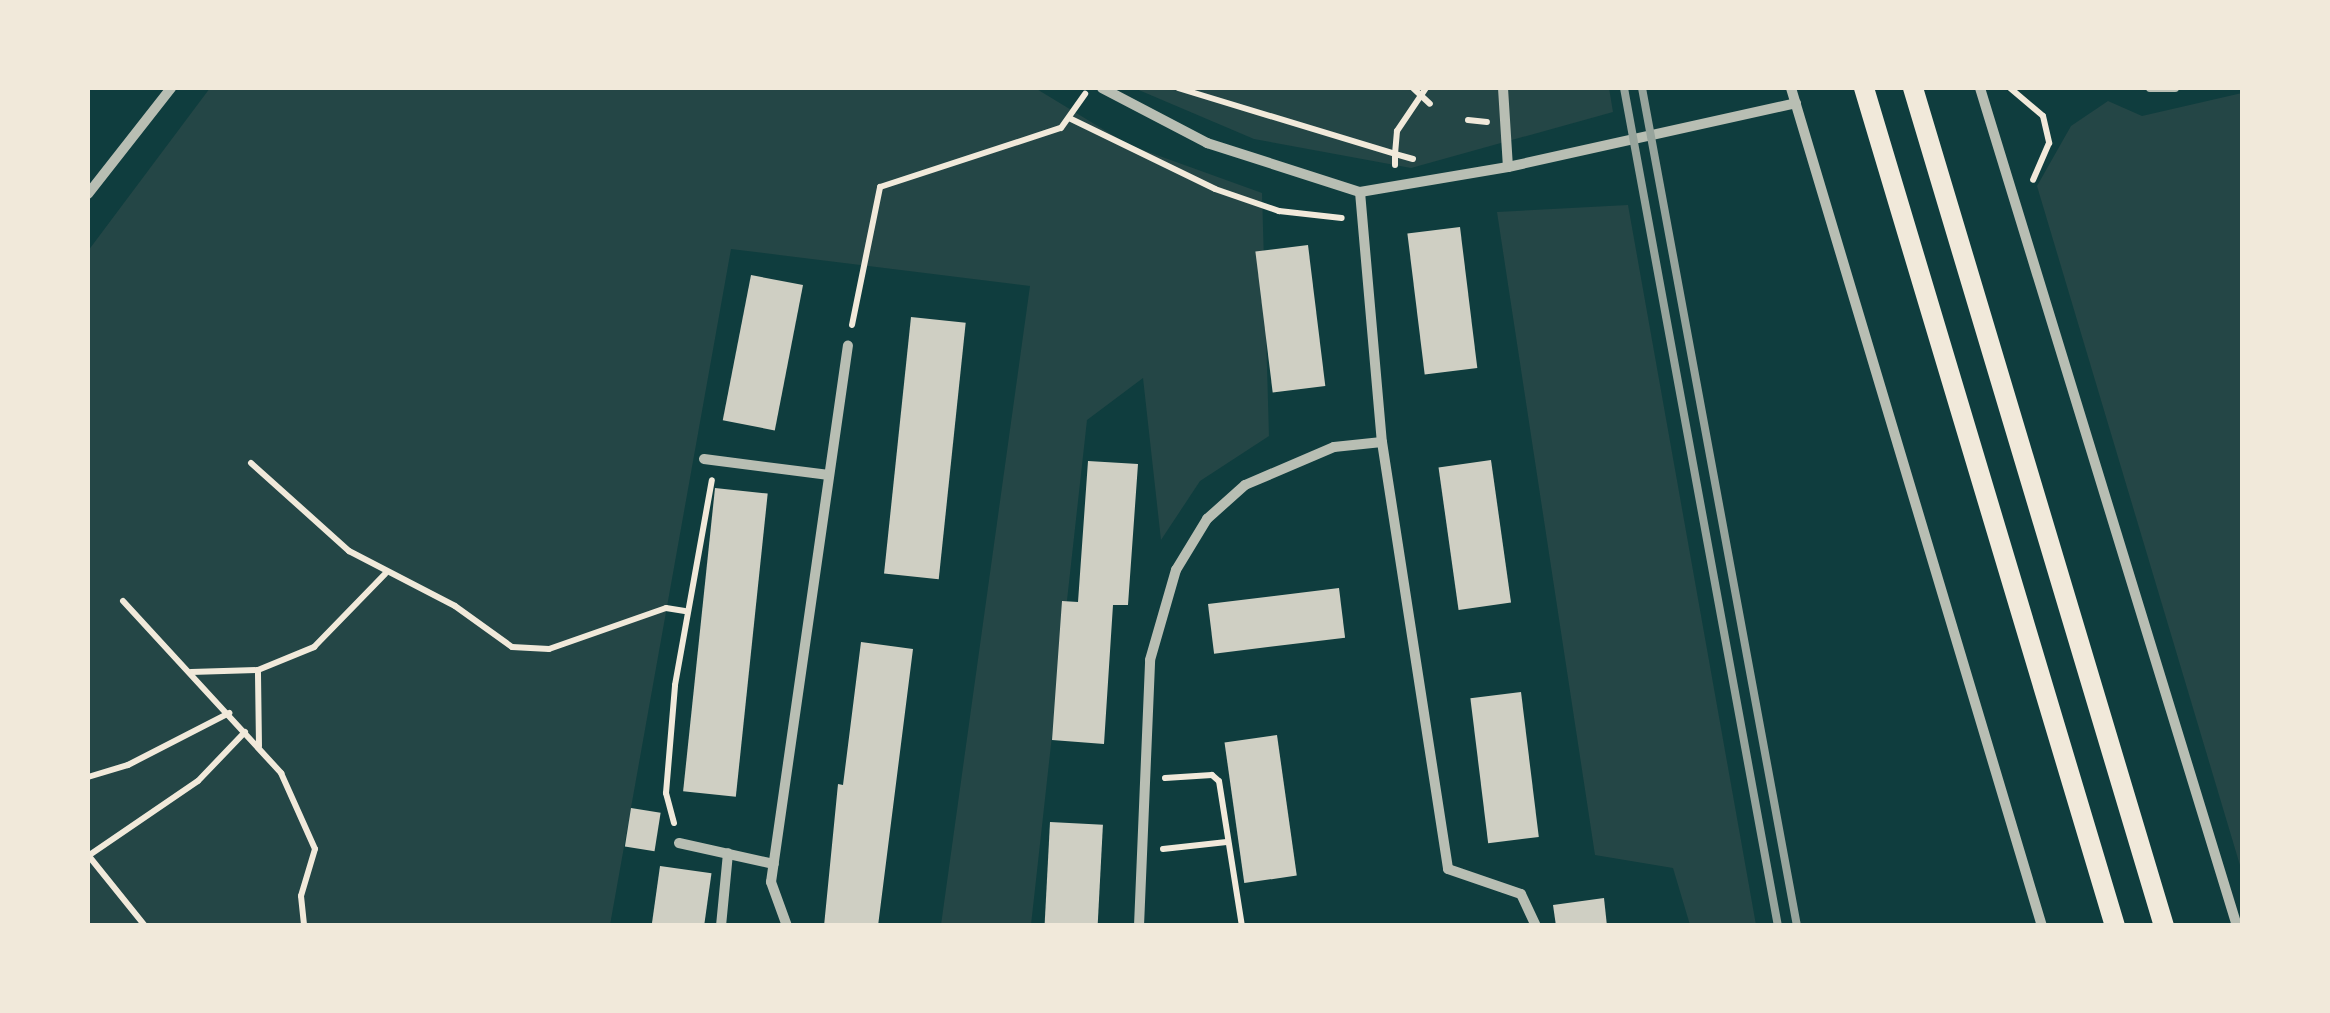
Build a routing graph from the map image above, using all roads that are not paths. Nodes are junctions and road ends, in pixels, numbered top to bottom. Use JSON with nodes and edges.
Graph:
{"nodes":[{"id":1,"x":171,"y":88,"type":"edge"},
{"id":2,"x":1102,"y":88,"type":"edge"},
{"id":3,"x":1503,"y":88,"type":"edge"},
{"id":4,"x":1790,"y":88,"type":"edge"},
{"id":5,"x":1864,"y":88,"type":"edge"},
{"id":6,"x":1913,"y":88,"type":"edge"},
{"id":7,"x":1980,"y":88,"type":"edge"},
{"id":8,"x":2150,"y":88,"type":"edge"},
{"id":9,"x":2174,"y":88,"type":"edge"},
{"id":10,"x":1796,"y":104,"type":"junction"},
{"id":11,"x":1508,"y":167,"type":"junction"},
{"id":12,"x":89,"y":189,"type":"edge"},
{"id":13,"x":1360,"y":192,"type":"junction"},
{"id":14,"x":848,"y":346,"type":"road end"},
{"id":15,"x":1382,"y":442,"type":"junction"},
{"id":16,"x":711,"y":459,"type":"road end"},
{"id":17,"x":829,"y":476,"type":"junction"},
{"id":18,"x":679,"y":843,"type":"road end"},
{"id":19,"x":728,"y":853,"type":"junction"},
{"id":20,"x":774,"y":864,"type":"junction"},
{"id":21,"x":721,"y":926,"type":"edge"},
{"id":22,"x":788,"y":926,"type":"edge"},
{"id":23,"x":1139,"y":926,"type":"edge"},
{"id":24,"x":1536,"y":926,"type":"edge"},
{"id":25,"x":2042,"y":926,"type":"edge"},
{"id":26,"x":2115,"y":926,"type":"edge"},
{"id":27,"x":2164,"y":926,"type":"edge"},
{"id":28,"x":2237,"y":926,"type":"edge"}],
"edges":[{"from":1,"to":12,"type":"street"},
{"from":2,"to":13,"type":"street"},
{"from":3,"to":11,"type":"street"},
{"from":4,"to":10,"type":"street"},
{"from":5,"to":26,"type":"main road"},
{"from":6,"to":27,"type":"main road"},
{"from":7,"to":28,"type":"street"},
{"from":8,"to":9,"type":"lane"},
{"from":10,"to":11,"type":"street"},
{"from":10,"to":25,"type":"street"},
{"from":11,"to":13,"type":"street"},
{"from":13,"to":15,"type":"street"},
{"from":14,"to":17,"type":"street"},
{"from":15,"to":23,"type":"street"},
{"from":15,"to":24,"type":"street"},
{"from":16,"to":17,"type":"street"},
{"from":17,"to":20,"type":"street"},
{"from":18,"to":19,"type":"street"},
{"from":19,"to":20,"type":"street"},
{"from":19,"to":21,"type":"street"},
{"from":20,"to":22,"type":"street"}]}
